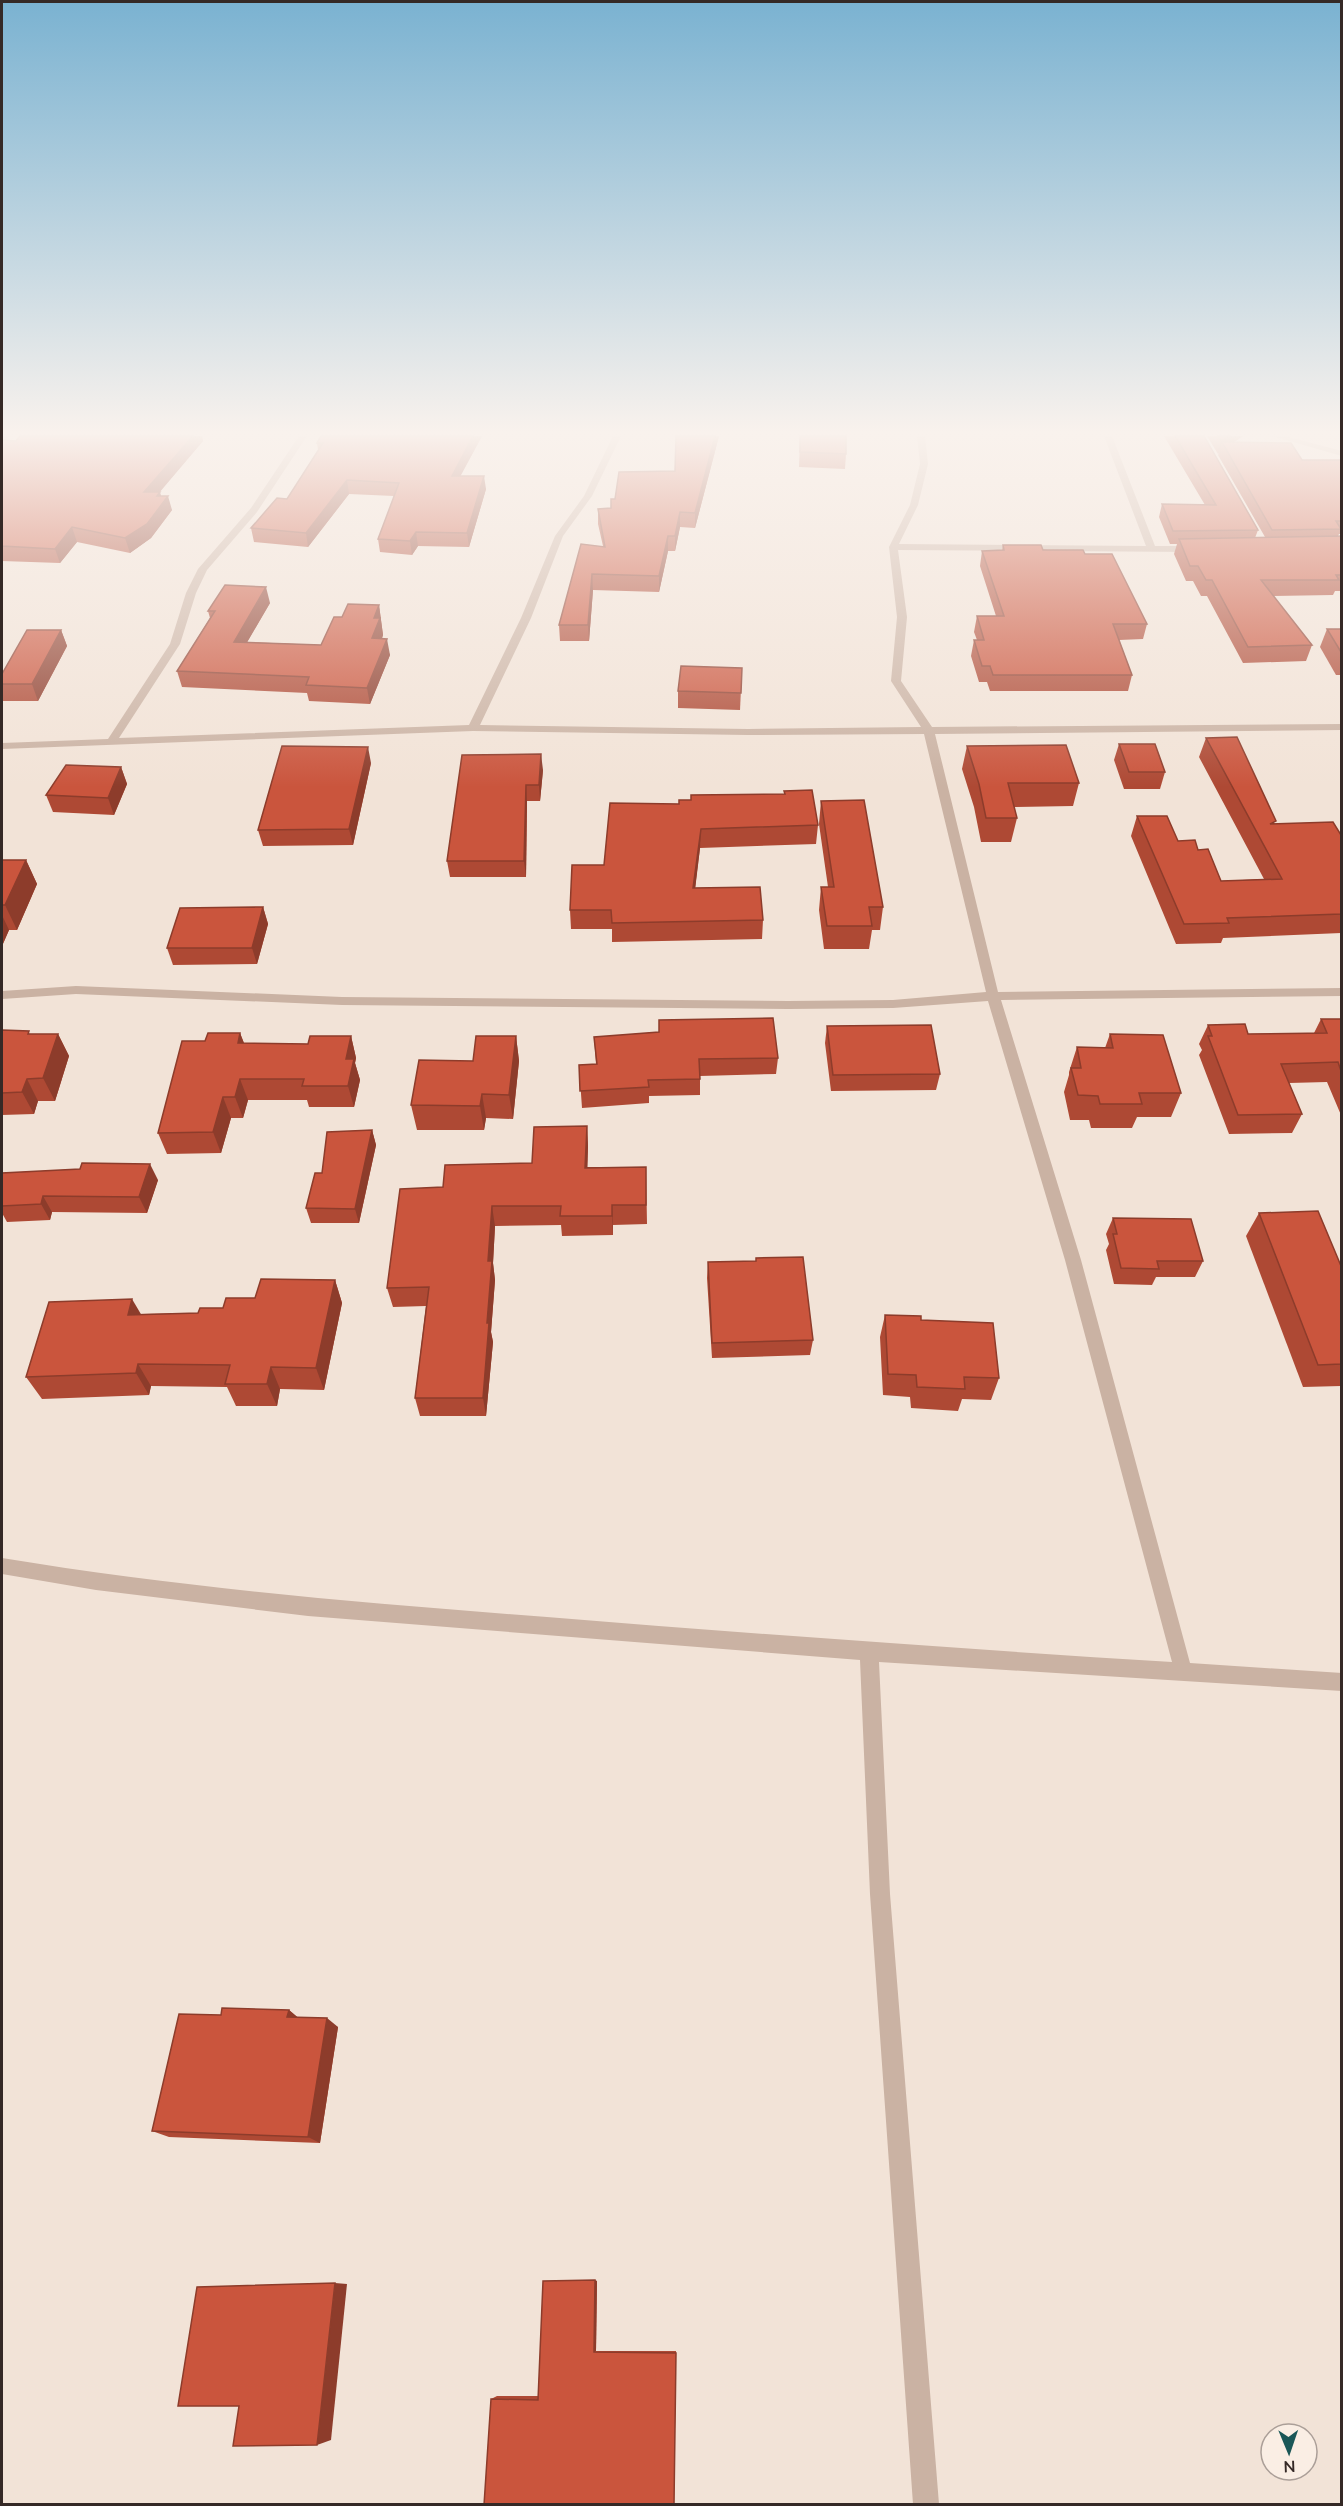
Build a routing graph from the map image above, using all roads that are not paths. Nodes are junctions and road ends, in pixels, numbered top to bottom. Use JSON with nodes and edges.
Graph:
{"nodes":[{"id":1,"x":217,"y":553,"type":"edge"},
{"id":2,"x":553,"y":553,"type":"edge"},
{"id":3,"x":894,"y":553,"type":"edge"},
{"id":4,"x":1341,"y":727,"type":"edge"},
{"id":5,"x":473,"y":728,"type":"junction"},
{"id":6,"x":929,"y":731,"type":"junction"},
{"id":7,"x":112,"y":741,"type":"junction"},
{"id":8,"x":2,"y":746,"type":"edge"},
{"id":9,"x":1341,"y":992,"type":"edge"},
{"id":10,"x":2,"y":994,"type":"edge"},
{"id":11,"x":993,"y":996,"type":"junction"},
{"id":12,"x":2,"y":1566,"type":"edge"},
{"id":13,"x":869,"y":1652,"type":"junction"},
{"id":14,"x":1183,"y":1670,"type":"junction"},
{"id":15,"x":1341,"y":1682,"type":"edge"},
{"id":16,"x":926,"y":2505,"type":"edge"}],
"edges":[{"from":1,"to":7,"type":"street"},
{"from":2,"to":5,"type":"street"},
{"from":3,"to":6,"type":"street"},
{"from":4,"to":6,"type":"street"},
{"from":5,"to":6,"type":"street"},
{"from":5,"to":7,"type":"street"},
{"from":6,"to":11,"type":"street"},
{"from":7,"to":8,"type":"street"},
{"from":9,"to":11,"type":"street"},
{"from":10,"to":11,"type":"street"},
{"from":11,"to":14,"type":"street"},
{"from":12,"to":13,"type":"street"},
{"from":13,"to":14,"type":"street"},
{"from":13,"to":16,"type":"street"},
{"from":14,"to":15,"type":"street"}]}
